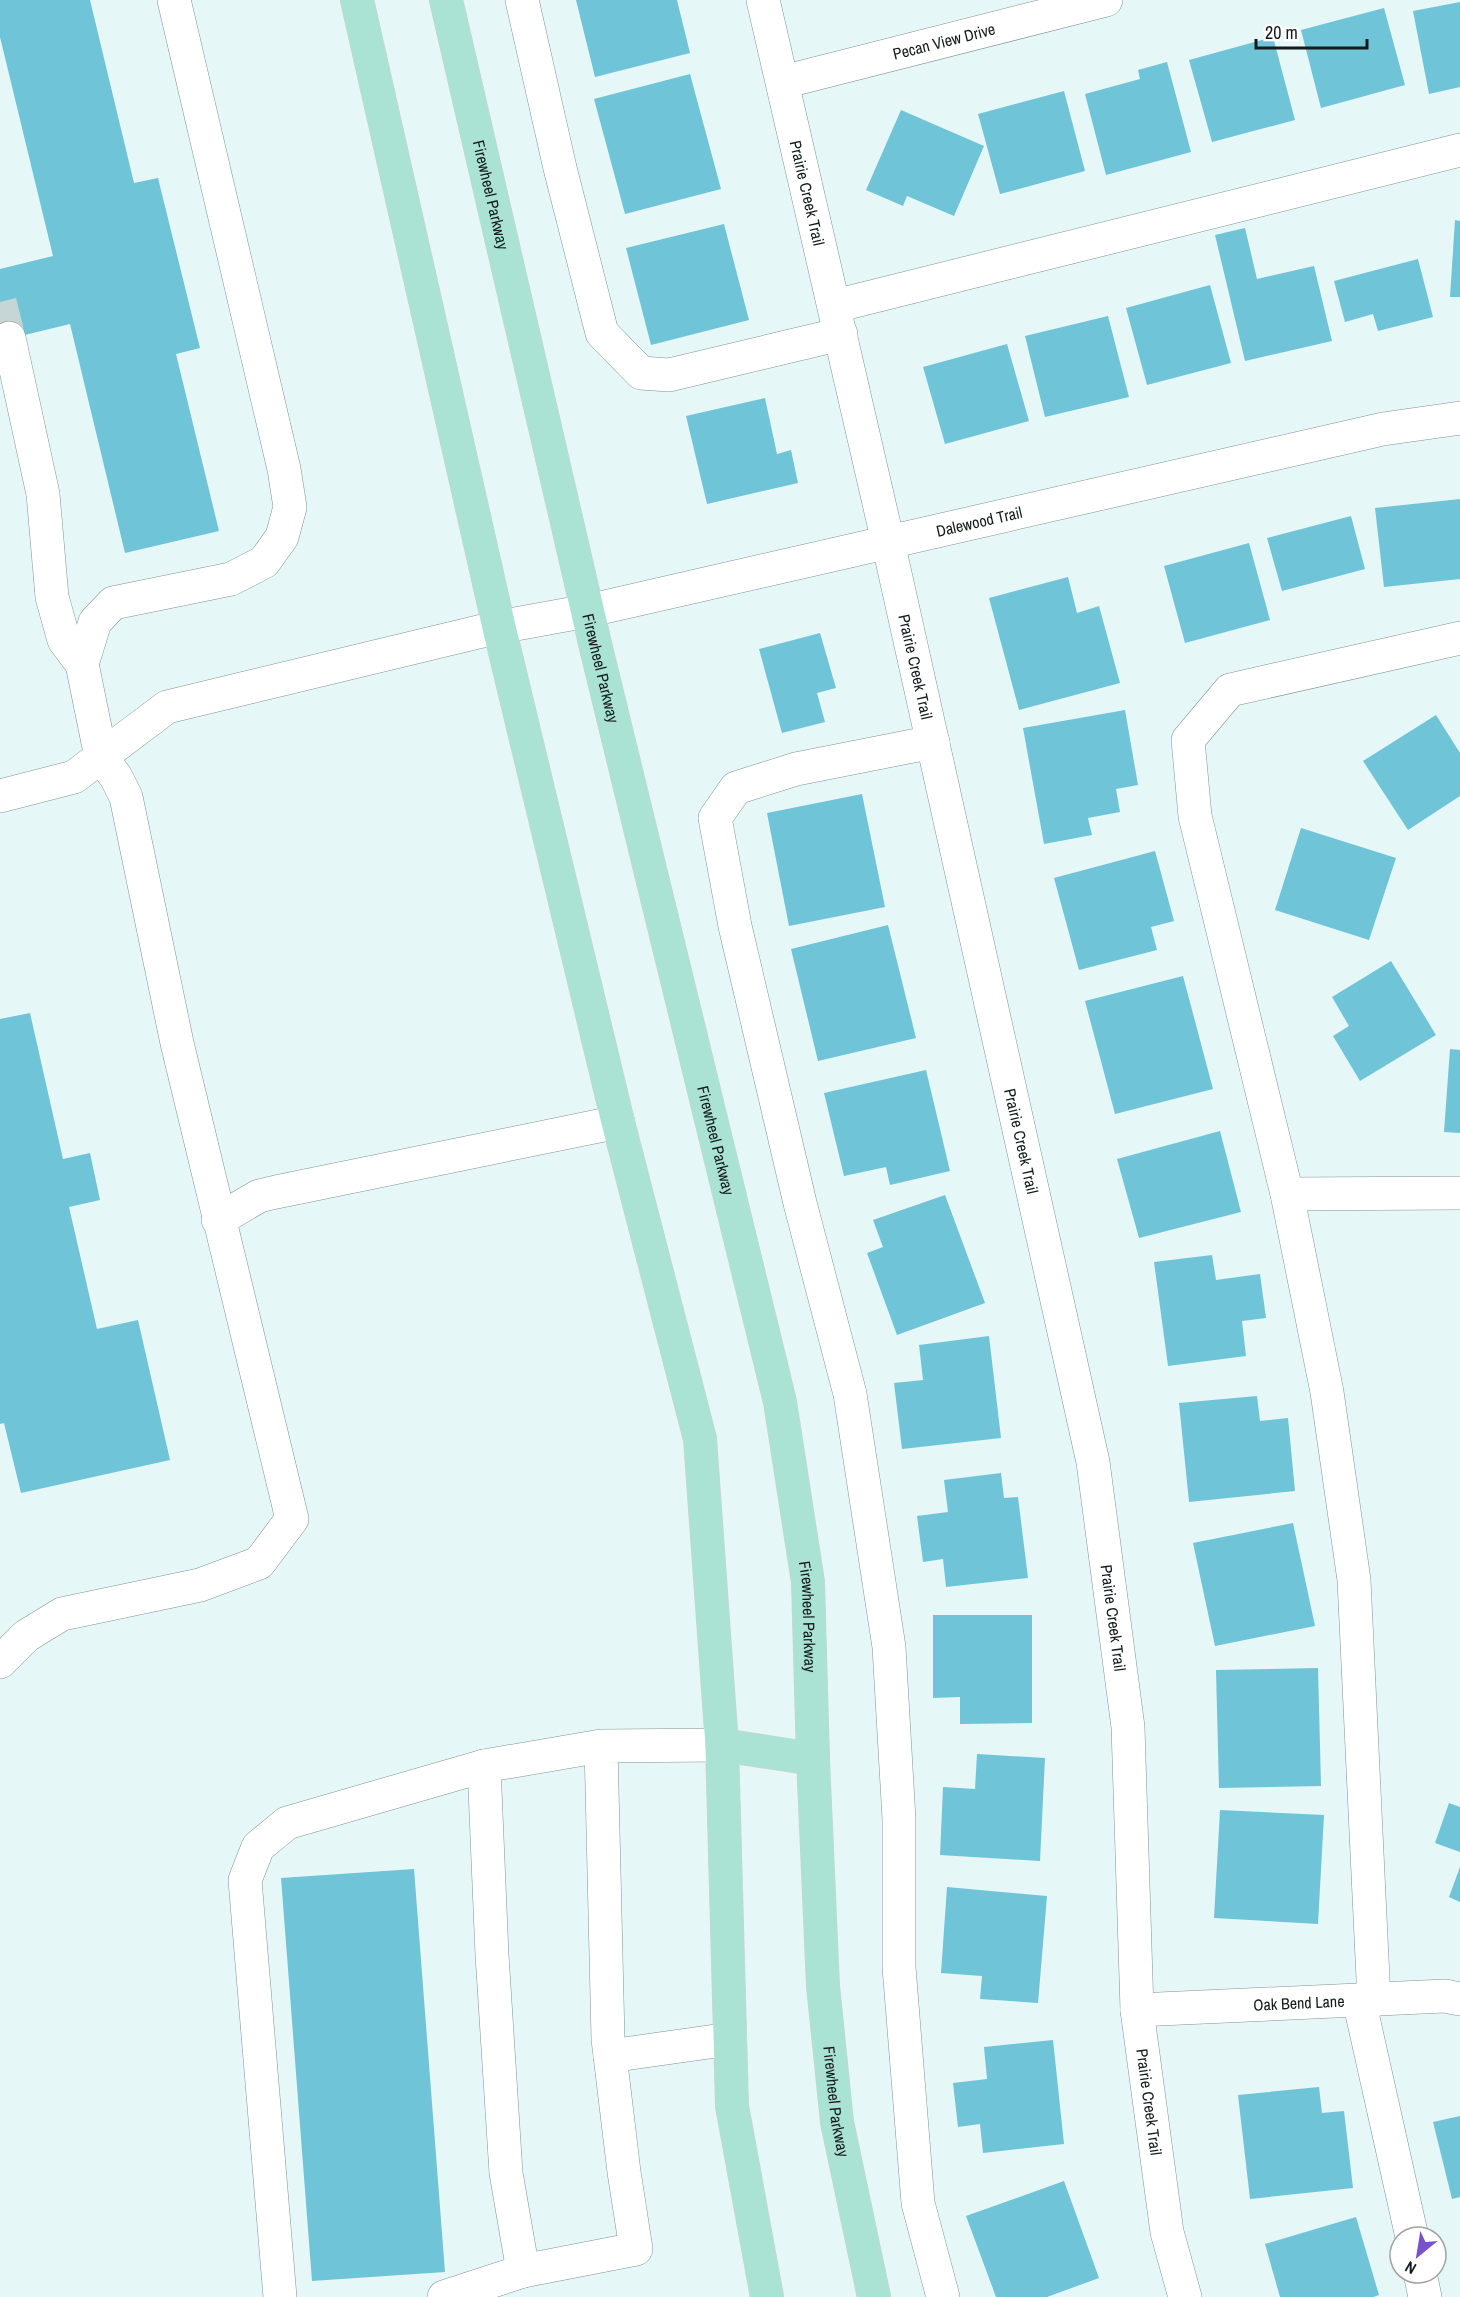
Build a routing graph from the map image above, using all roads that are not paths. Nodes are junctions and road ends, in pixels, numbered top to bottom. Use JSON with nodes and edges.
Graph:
{"nodes":[{"id":1,"x":174,"y":0,"type":"edge"},
{"id":2,"x":357,"y":0,"type":"edge"},
{"id":3,"x":446,"y":0,"type":"edge"},
{"id":4,"x":522,"y":0,"type":"edge"},
{"id":5,"x":764,"y":0,"type":"edge"},
{"id":6,"x":1106,"y":0,"type":"edge"},
{"id":7,"x":783,"y":82,"type":"junction"},
{"id":8,"x":1460,"y":150,"type":"edge"},
{"id":9,"x":838,"y":320,"type":"junction"},
{"id":10,"x":9,"y":339,"type":"tunnel mouth"},
{"id":11,"x":1460,"y":418,"type":"edge"},
{"id":12,"x":888,"y":542,"type":"junction"},
{"id":13,"x":587,"y":611,"type":"junction"},
{"id":14,"x":499,"y":627,"type":"junction"},
{"id":15,"x":1460,"y":638,"type":"edge"},
{"id":16,"x":82,"y":664,"type":"junction"},
{"id":17,"x":933,"y":742,"type":"junction"},
{"id":18,"x":101,"y":757,"type":"junction"},
{"id":19,"x":0,"y":796,"type":"edge"},
{"id":20,"x":618,"y":1122,"type":"junction"},
{"id":21,"x":1287,"y":1194,"type":"junction"},
{"id":22,"x":1460,"y":1194,"type":"edge"},
{"id":23,"x":218,"y":1221,"type":"junction"},
{"id":24,"x":0,"y":1662,"type":"edge"},
{"id":25,"x":722,"y":1745,"type":"junction"},
{"id":26,"x":601,"y":1746,"type":"junction"},
{"id":27,"x":813,"y":1759,"type":"junction"},
{"id":28,"x":484,"y":1766,"type":"junction"},
{"id":29,"x":1460,"y":1999,"type":"edge"},
{"id":30,"x":1367,"y":2000,"type":"junction"},
{"id":31,"x":1137,"y":2010,"type":"junction"},
{"id":32,"x":730,"y":2039,"type":"junction"},
{"id":33,"x":610,"y":2056,"type":"junction"},
{"id":34,"x":1410,"y":2225,"type":"edge"},
{"id":35,"x":523,"y":2271,"type":"junction"},
{"id":36,"x":279,"y":2297,"type":"edge"},
{"id":37,"x":444,"y":2297,"type":"edge"},
{"id":38,"x":767,"y":2297,"type":"edge"},
{"id":39,"x":874,"y":2297,"type":"edge"},
{"id":40,"x":943,"y":2297,"type":"edge"},
{"id":41,"x":1185,"y":2297,"type":"edge"}],
"edges":[{"from":1,"to":16,"type":"street"},
{"from":2,"to":14,"type":"main road"},
{"from":3,"to":13,"type":"main road","name":"Firewheel Parkway"},
{"from":4,"to":9,"type":"street"},
{"from":5,"to":7,"type":"street","name":"Prairie Creek Trail"},
{"from":6,"to":7,"type":"street","name":"Pecan View Drive"},
{"from":7,"to":9,"type":"street","name":"Prairie Creek Trail"},
{"from":8,"to":9,"type":"street"},
{"from":9,"to":12,"type":"street","name":"Prairie Creek Trail"},
{"from":10,"to":16,"type":"street"},
{"from":11,"to":12,"type":"street","name":"Dalewood Trail"},
{"from":12,"to":13,"type":"street","name":"Dalewood Trail"},
{"from":12,"to":17,"type":"street","name":"Prairie Creek Trail"},
{"from":13,"to":14,"type":"street","name":"Dalewood Trail"},
{"from":13,"to":27,"type":"main road","name":"Firewheel Parkway"},
{"from":14,"to":18,"type":"street","name":"Dalewood Trail"},
{"from":14,"to":20,"type":"main road"},
{"from":15,"to":21,"type":"street"},
{"from":16,"to":18,"type":"street"},
{"from":17,"to":31,"type":"street","name":"Prairie Creek Trail"},
{"from":17,"to":40,"type":"street"},
{"from":18,"to":19,"type":"street","name":"Dalewood Trail"},
{"from":18,"to":23,"type":"street"},
{"from":20,"to":23,"type":"street"},
{"from":20,"to":25,"type":"main road"},
{"from":21,"to":22,"type":"street"},
{"from":21,"to":30,"type":"street"},
{"from":23,"to":24,"type":"street"},
{"from":25,"to":26,"type":"street"},
{"from":25,"to":27,"type":"main road"},
{"from":25,"to":32,"type":"main road"},
{"from":26,"to":28,"type":"street"},
{"from":26,"to":33,"type":"street"},
{"from":27,"to":39,"type":"main road","name":"Firewheel Parkway"},
{"from":28,"to":35,"type":"street"},
{"from":28,"to":36,"type":"street"},
{"from":29,"to":30,"type":"street","name":"Oak Bend Lane"},
{"from":30,"to":31,"type":"street","name":"Oak Bend Lane"},
{"from":30,"to":34,"type":"street"},
{"from":31,"to":41,"type":"street","name":"Prairie Creek Trail"},
{"from":32,"to":33,"type":"street"},
{"from":32,"to":38,"type":"main road"},
{"from":33,"to":35,"type":"street"},
{"from":35,"to":37,"type":"street"}]}
